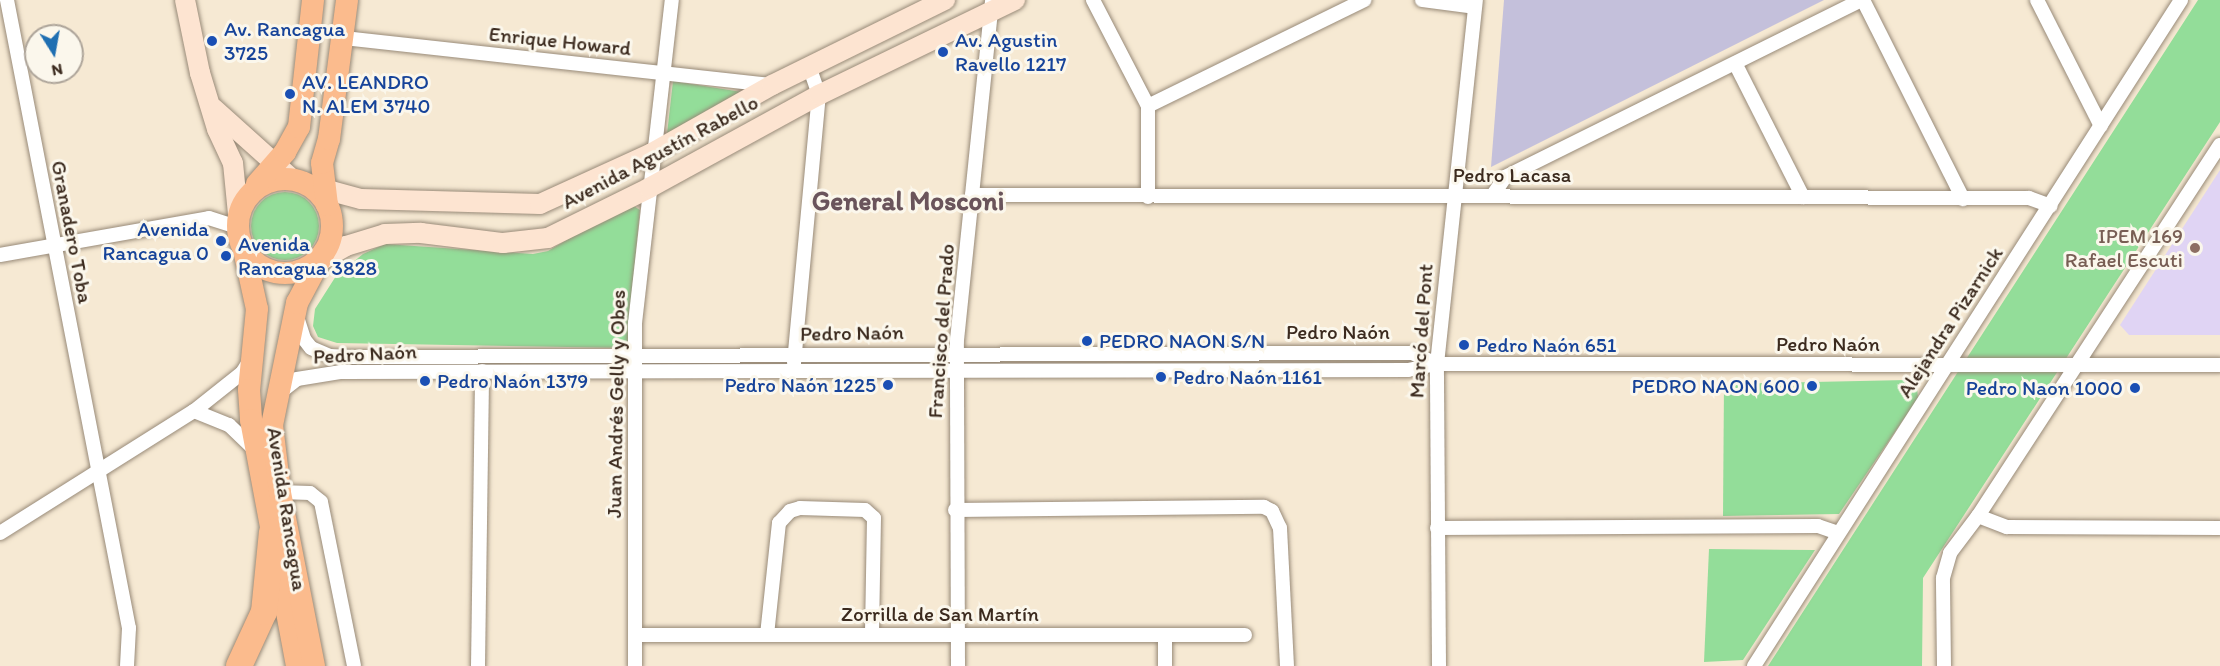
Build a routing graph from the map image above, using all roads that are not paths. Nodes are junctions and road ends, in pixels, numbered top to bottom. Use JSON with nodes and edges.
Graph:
{"nodes":[{"id":1,"x":7,"y":0,"type":"edge"},
{"id":2,"x":185,"y":0,"type":"edge"},
{"id":3,"x":313,"y":0,"type":"edge"},
{"id":4,"x":347,"y":0,"type":"edge"},
{"id":5,"x":672,"y":0,"type":"edge"},
{"id":6,"x":945,"y":0,"type":"edge"},
{"id":7,"x":1015,"y":0,"type":"edge"},
{"id":8,"x":1093,"y":0,"type":"edge"},
{"id":9,"x":1364,"y":0,"type":"edge"},
{"id":10,"x":1422,"y":0,"type":"edge"},
{"id":11,"x":1862,"y":0,"type":"edge"},
{"id":12,"x":2037,"y":0,"type":"edge"},
{"id":13,"x":2181,"y":0,"type":"edge"},
{"id":14,"x":1475,"y":4,"type":"edge"},
{"id":15,"x":992,"y":6,"type":"edge"},
{"id":16,"x":344,"y":38,"type":"junction"},
{"id":17,"x":1736,"y":65,"type":"junction"},
{"id":18,"x":810,"y":69,"type":"junction"},
{"id":19,"x":661,"y":74,"type":"junction"},
{"id":20,"x":772,"y":85,"type":"junction"},
{"id":21,"x":819,"y":95,"type":"junction"},
{"id":22,"x":1148,"y":106,"type":"junction"},
{"id":23,"x":213,"y":108,"type":"junction"},
{"id":24,"x":2101,"y":126,"type":"junction"},
{"id":25,"x":2220,"y":145,"type":"edge"},
{"id":26,"x":652,"y":153,"type":"junction"},
{"id":27,"x":305,"y":185,"type":"junction"},
{"id":28,"x":649,"y":188,"type":"junction"},
{"id":29,"x":972,"y":195,"type":"junction"},
{"id":30,"x":1494,"y":195,"type":"junction"},
{"id":31,"x":1452,"y":196,"type":"junction"},
{"id":32,"x":1148,"y":197,"type":"junction"},
{"id":33,"x":1803,"y":197,"type":"junction"},
{"id":34,"x":1963,"y":199,"type":"junction"},
{"id":35,"x":2051,"y":206,"type":"junction"},
{"id":36,"x":238,"y":221,"type":"junction"},
{"id":37,"x":53,"y":246,"type":"junction"},
{"id":38,"x":244,"y":250,"type":"junction"},
{"id":39,"x":0,"y":255,"type":"edge"},
{"id":40,"x":319,"y":259,"type":"junction"},
{"id":41,"x":295,"y":309,"type":"junction"},
{"id":42,"x":957,"y":352,"type":"junction"},
{"id":43,"x":255,"y":353,"type":"junction"},
{"id":44,"x":793,"y":355,"type":"junction"},
{"id":45,"x":634,"y":356,"type":"junction"},
{"id":46,"x":2076,"y":363,"type":"junction"},
{"id":47,"x":1437,"y":364,"type":"junction"},
{"id":48,"x":1947,"y":365,"type":"junction"},
{"id":49,"x":2220,"y":365,"type":"edge"},
{"id":50,"x":957,"y":370,"type":"junction"},
{"id":51,"x":482,"y":371,"type":"junction"},
{"id":52,"x":633,"y":371,"type":"junction"},
{"id":53,"x":794,"y":371,"type":"junction"},
{"id":54,"x":275,"y":398,"type":"junction"},
{"id":55,"x":194,"y":411,"type":"junction"},
{"id":56,"x":256,"y":451,"type":"junction"},
{"id":57,"x":96,"y":472,"type":"junction"},
{"id":58,"x":280,"y":492,"type":"junction"},
{"id":59,"x":955,"y":510,"type":"junction"},
{"id":60,"x":1978,"y":516,"type":"junction"},
{"id":61,"x":1437,"y":528,"type":"junction"},
{"id":62,"x":2220,"y":528,"type":"edge"},
{"id":63,"x":272,"y":532,"type":"junction"},
{"id":64,"x":0,"y":533,"type":"edge"},
{"id":65,"x":1838,"y":533,"type":"junction"},
{"id":66,"x":872,"y":634,"type":"junction"},
{"id":67,"x":957,"y":634,"type":"junction"},
{"id":68,"x":1245,"y":634,"type":"dead end"},
{"id":69,"x":635,"y":635,"type":"junction"},
{"id":70,"x":767,"y":635,"type":"junction"},
{"id":71,"x":1165,"y":635,"type":"junction"},
{"id":72,"x":127,"y":666,"type":"edge"},
{"id":73,"x":239,"y":666,"type":"edge"},
{"id":74,"x":297,"y":666,"type":"edge"},
{"id":75,"x":314,"y":666,"type":"edge"},
{"id":76,"x":354,"y":666,"type":"edge"},
{"id":77,"x":478,"y":666,"type":"edge"},
{"id":78,"x":635,"y":666,"type":"edge"},
{"id":79,"x":958,"y":666,"type":"edge"},
{"id":80,"x":1165,"y":666,"type":"edge"},
{"id":81,"x":1287,"y":666,"type":"edge"},
{"id":82,"x":1439,"y":666,"type":"edge"},
{"id":83,"x":1754,"y":666,"type":"edge"},
{"id":84,"x":1944,"y":666,"type":"edge"}],
"edges":[{"from":1,"to":37,"type":"street","name":"Granadero Toba"},
{"from":2,"to":23,"type":"main road"},
{"from":3,"to":27,"type":"main road"},
{"from":4,"to":16,"type":"main road"},
{"from":5,"to":19,"type":"street","name":"Juan Andrés Gelly y Obes"},
{"from":6,"to":18,"type":"main road","name":"Avenida Agustín Rabello"},
{"from":7,"to":15,"type":"main road","name":"Avenida Agustín Rabello"},
{"from":8,"to":22,"type":"street"},
{"from":9,"to":22,"type":"street"},
{"from":10,"to":14,"type":"street"},
{"from":11,"to":17,"type":"street"},
{"from":11,"to":34,"type":"street"},
{"from":12,"to":24,"type":"street"},
{"from":13,"to":24,"type":"street","name":"Alejandra Pizarnick"},
{"from":14,"to":31,"type":"street","name":"Marcó del Pont"},
{"from":15,"to":21,"type":"main road","name":"Avenida Agustín Rabello"},
{"from":15,"to":29,"type":"street","name":"Francisco del Prado"},
{"from":16,"to":19,"type":"street","name":"Enrique Howard"},
{"from":16,"to":27,"type":"main road"},
{"from":17,"to":30,"type":"street"},
{"from":17,"to":33,"type":"street"},
{"from":18,"to":20,"type":"main road","name":"Avenida Agustín Rabello"},
{"from":18,"to":21,"type":"street"},
{"from":19,"to":20,"type":"street","name":"Enrique Howard"},
{"from":19,"to":26,"type":"street","name":"Juan Andrés Gelly y Obes"},
{"from":20,"to":26,"type":"main road","name":"Avenida Agustín Rabello"},
{"from":21,"to":28,"type":"main road","name":"Avenida Agustín Rabello"},
{"from":21,"to":44,"type":"street"},
{"from":22,"to":32,"type":"street"},
{"from":23,"to":27,"type":"main road"},
{"from":23,"to":36,"type":"main road"},
{"from":24,"to":35,"type":"street","name":"Alejandra Pizarnick"},
{"from":25,"to":46,"type":"street"},
{"from":26,"to":27,"type":"main road","name":"Avenida Agustín Rabello"},
{"from":26,"to":28,"type":"street","name":"Juan Andrés Gelly y Obes"},
{"from":27,"to":36,"type":"main road"},
{"from":27,"to":40,"type":"main road"},
{"from":28,"to":40,"type":"main road","name":"Avenida Agustín Rabello"},
{"from":28,"to":45,"type":"street","name":"Juan Andrés Gelly y Obes"},
{"from":29,"to":32,"type":"street","name":"Pedro Lacasa"},
{"from":29,"to":42,"type":"street","name":"Francisco del Prado"},
{"from":30,"to":31,"type":"street","name":"Pedro Lacasa"},
{"from":30,"to":33,"type":"street","name":"Pedro Lacasa"},
{"from":31,"to":32,"type":"street","name":"Pedro Lacasa"},
{"from":31,"to":47,"type":"street","name":"Marcó del Pont"},
{"from":33,"to":34,"type":"street","name":"Pedro Lacasa"},
{"from":34,"to":35,"type":"street","name":"Pedro Lacasa"},
{"from":35,"to":48,"type":"street","name":"Alejandra Pizarnick"},
{"from":36,"to":37,"type":"street"},
{"from":36,"to":38,"type":"main road"},
{"from":37,"to":39,"type":"street"},
{"from":37,"to":57,"type":"street","name":"Granadero Toba"},
{"from":38,"to":40,"type":"main road"},
{"from":38,"to":43,"type":"main road","name":"Avenida Rancagua"},
{"from":40,"to":41,"type":"main road","name":"Avenida Rancagua"},
{"from":41,"to":45,"type":"street","name":"Pedro Naón"},
{"from":41,"to":54,"type":"main road","name":"Avenida Rancagua"},
{"from":42,"to":44,"type":"street","name":"Pedro Naón"},
{"from":42,"to":47,"type":"street","name":"Pedro Naón"},
{"from":42,"to":50,"type":"street","name":"Francisco del Prado"},
{"from":43,"to":55,"type":"street"},
{"from":43,"to":56,"type":"main road","name":"Avenida Rancagua"},
{"from":44,"to":45,"type":"street","name":"Pedro Naón"},
{"from":44,"to":53,"type":"street"},
{"from":45,"to":52,"type":"street","name":"Juan Andrés Gelly y Obes"},
{"from":46,"to":48,"type":"street","name":"Pedro Naón"},
{"from":46,"to":49,"type":"street","name":"Pedro Naón"},
{"from":46,"to":60,"type":"street"},
{"from":47,"to":48,"type":"street","name":"Pedro Naón"},
{"from":47,"to":50,"type":"street","name":"Pedro Naón"},
{"from":47,"to":61,"type":"street","name":"Marcó del Pont"},
{"from":48,"to":65,"type":"street","name":"Alejandra Pizarnick"},
{"from":50,"to":53,"type":"street","name":"Pedro Naón"},
{"from":50,"to":59,"type":"street","name":"Francisco del Prado"},
{"from":51,"to":52,"type":"street","name":"Pedro Naón"},
{"from":51,"to":54,"type":"street","name":"Pedro Naón"},
{"from":51,"to":77,"type":"street"},
{"from":52,"to":53,"type":"street","name":"Pedro Naón"},
{"from":52,"to":69,"type":"street","name":"Juan Andrés Gelly y Obes"},
{"from":54,"to":58,"type":"main road","name":"Avenida Rancagua"},
{"from":55,"to":56,"type":"street"},
{"from":55,"to":57,"type":"street"},
{"from":56,"to":63,"type":"main road","name":"Avenida Rancagua"},
{"from":57,"to":64,"type":"street"},
{"from":57,"to":72,"type":"street","name":"Granadero Toba"},
{"from":58,"to":75,"type":"main road","name":"Avenida Rancagua"},
{"from":58,"to":76,"type":"street"},
{"from":59,"to":67,"type":"street","name":"Francisco del Prado"},
{"from":59,"to":81,"type":"street"},
{"from":60,"to":62,"type":"street"},
{"from":60,"to":84,"type":"street"},
{"from":61,"to":65,"type":"street"},
{"from":61,"to":82,"type":"street","name":"Marcó del Pont"},
{"from":63,"to":73,"type":"highway"},
{"from":63,"to":74,"type":"main road","name":"Avenida Rancagua"},
{"from":65,"to":83,"type":"street","name":"Alejandra Pizarnick"},
{"from":66,"to":67,"type":"street","name":"Zorrilla de San Martín"},
{"from":66,"to":70,"type":"street","name":"Zorrilla de San Martín"},
{"from":66,"to":70,"type":"street"},
{"from":67,"to":71,"type":"street","name":"Zorrilla de San Martín"},
{"from":67,"to":79,"type":"street","name":"Francisco del Prado"},
{"from":68,"to":71,"type":"street","name":"Zorrilla de San Martín"},
{"from":69,"to":70,"type":"street","name":"Zorrilla de San Martín"},
{"from":69,"to":78,"type":"street","name":"Juan Andrés Gelly y Obes"},
{"from":71,"to":80,"type":"street"}]}
